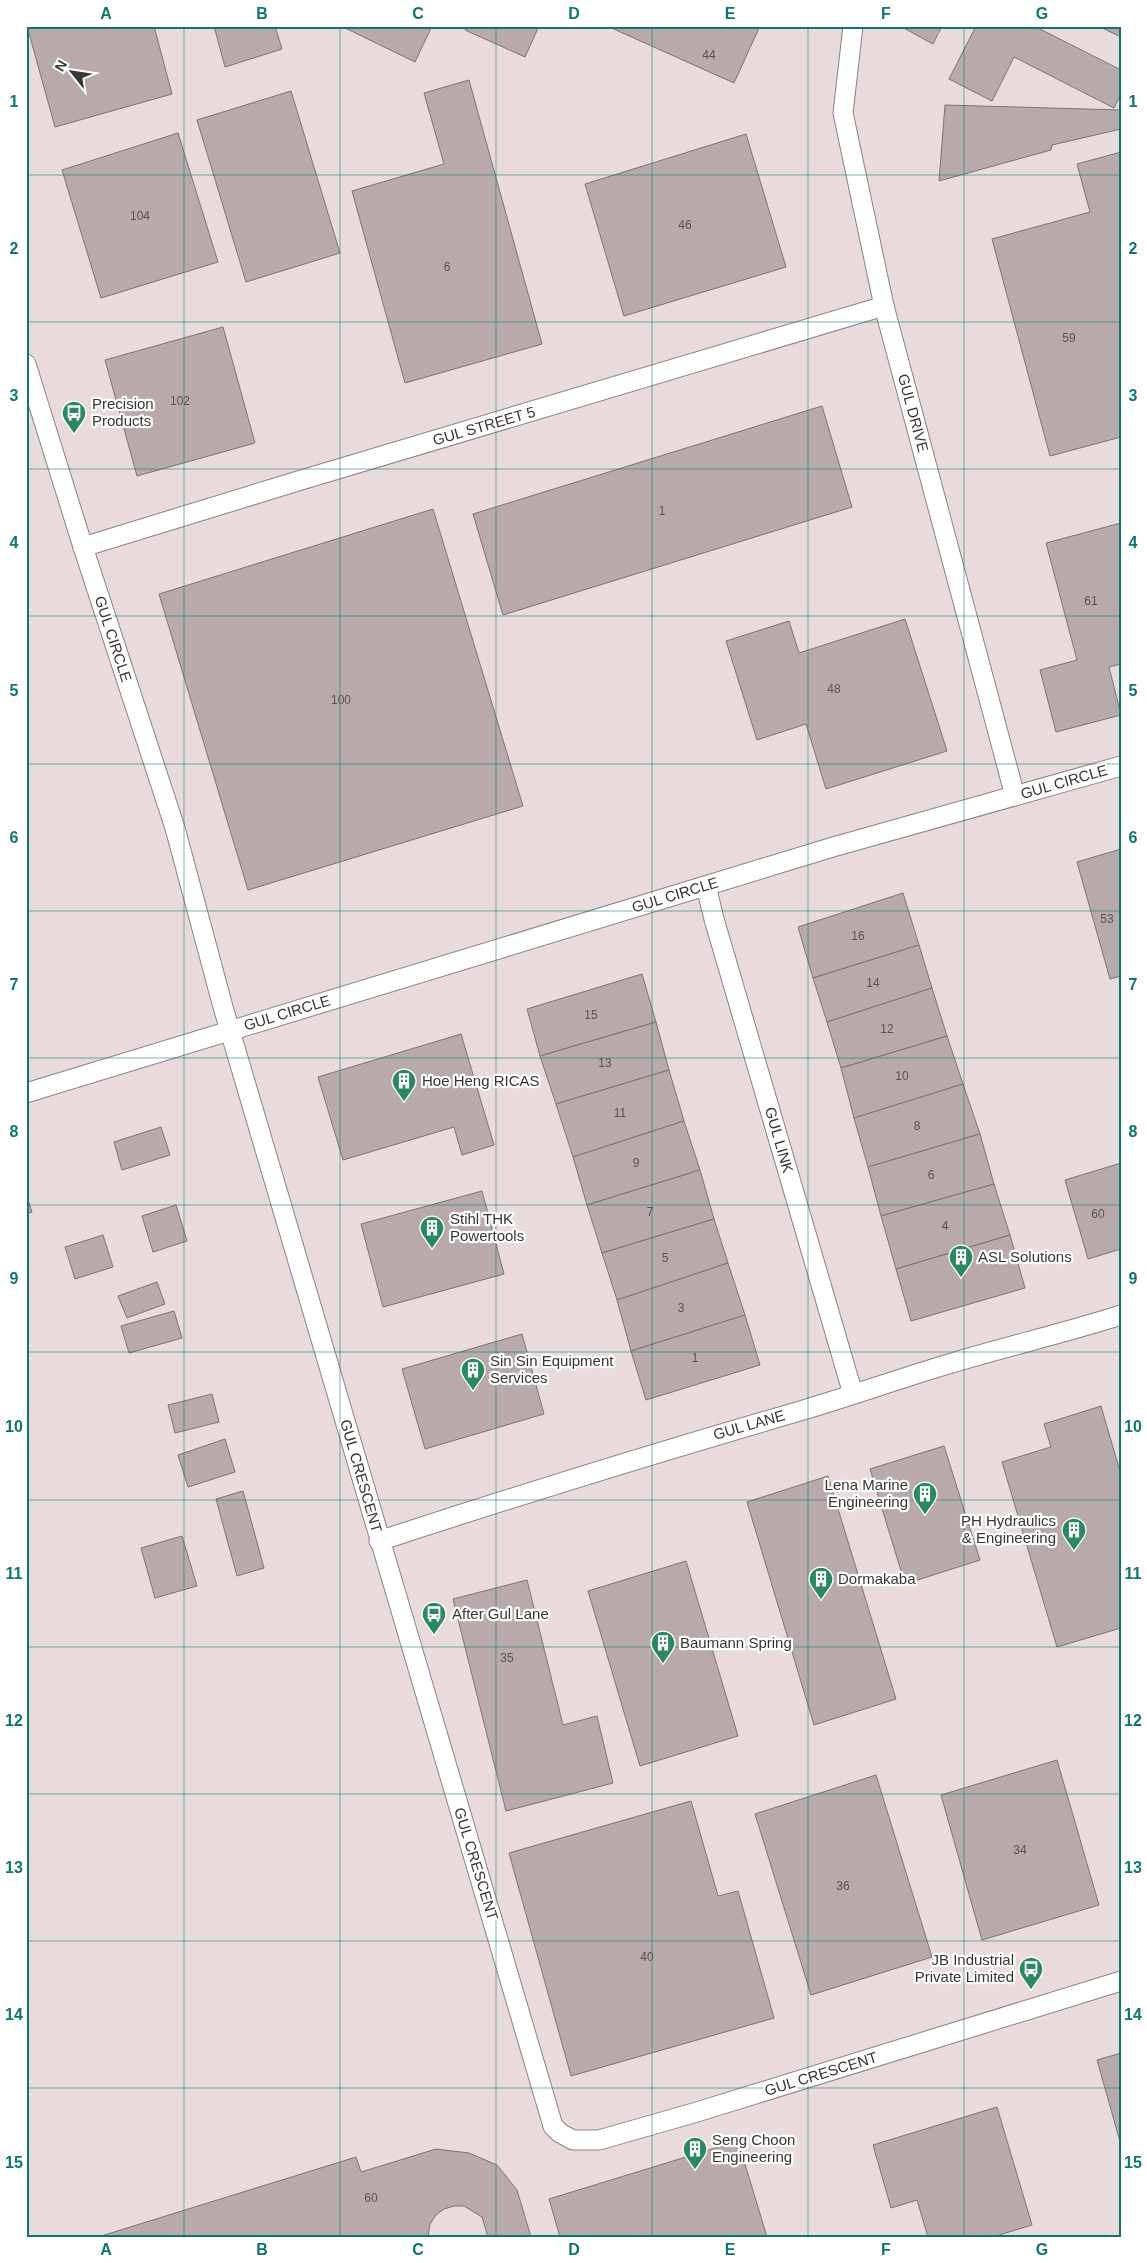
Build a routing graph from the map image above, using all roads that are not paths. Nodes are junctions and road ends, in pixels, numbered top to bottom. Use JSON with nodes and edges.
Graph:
{"nodes":[{"id":1,"x":853,"y":26,"type":"edge"},
{"id":2,"x":884,"y":306,"type":"junction"},
{"id":3,"x":26,"y":364,"type":"edge"},
{"id":4,"x":83,"y":548,"type":"junction"},
{"id":5,"x":1121,"y":766,"type":"edge"},
{"id":6,"x":1015,"y":796,"type":"junction"},
{"id":7,"x":706,"y":886,"type":"junction"},
{"id":8,"x":230,"y":1031,"type":"junction"},
{"id":9,"x":26,"y":1093,"type":"edge"},
{"id":10,"x":1121,"y":1315,"type":"edge"},
{"id":11,"x":853,"y":1394,"type":"junction"},
{"id":12,"x":379,"y":1541,"type":"junction"},
{"id":13,"x":1121,"y":1981,"type":"edge"}],
"edges":[{"from":1,"to":2,"type":"street","name":"GUL DRIVE"},
{"from":2,"to":4,"type":"street","name":"GUL STREET 5"},
{"from":2,"to":6,"type":"street","name":"GUL DRIVE"},
{"from":3,"to":4,"type":"street","name":"GUL CIRCLE"},
{"from":4,"to":8,"type":"street","name":"GUL CIRCLE"},
{"from":5,"to":6,"type":"street","name":"GUL CIRCLE"},
{"from":6,"to":7,"type":"street","name":"GUL CIRCLE"},
{"from":7,"to":8,"type":"street","name":"GUL CIRCLE"},
{"from":7,"to":11,"type":"street","name":"GUL LINK"},
{"from":8,"to":9,"type":"street","name":"GUL CIRCLE"},
{"from":8,"to":12,"type":"street","name":"GUL CRESCENT"},
{"from":10,"to":11,"type":"street","name":"GUL LANE"},
{"from":11,"to":12,"type":"street","name":"GUL LANE"},
{"from":12,"to":13,"type":"street","name":"GUL CRESCENT"}]}
